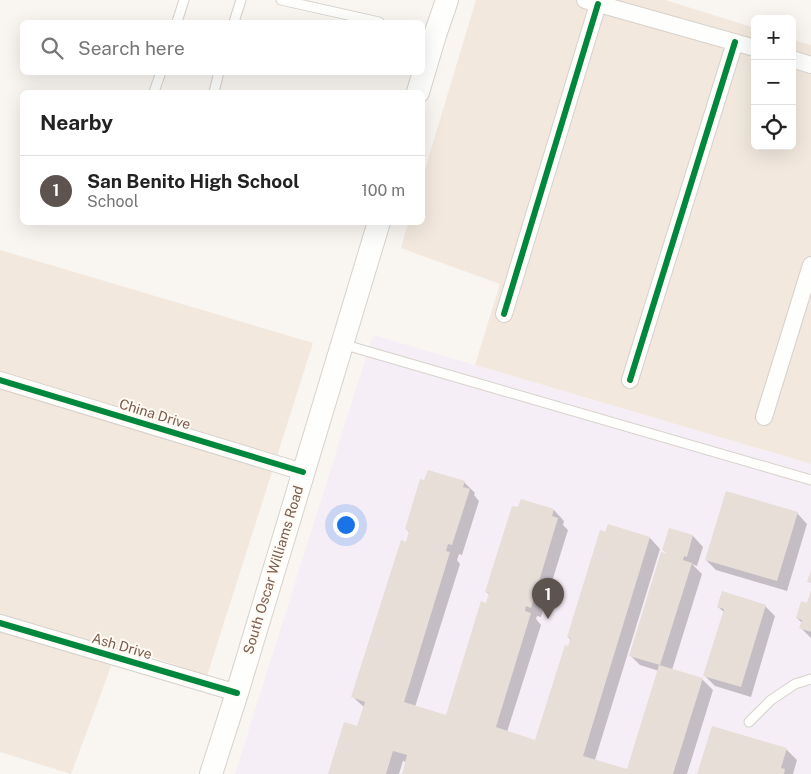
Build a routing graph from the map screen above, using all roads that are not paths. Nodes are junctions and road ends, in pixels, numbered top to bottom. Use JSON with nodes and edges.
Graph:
{"nodes":[{"id":1,"x":184,"y":0,"type":"edge"},
{"id":2,"x":241,"y":0,"type":"edge"},
{"id":3,"x":281,"y":0,"type":"edge"},
{"id":4,"x":448,"y":0,"type":"edge"},
{"id":5,"x":592,"y":2,"type":"edge"},
{"id":6,"x":178,"y":20,"type":"edge"},
{"id":7,"x":235,"y":20,"type":"edge"},
{"id":8,"x":370,"y":20,"type":"edge"},
{"id":9,"x":735,"y":42,"type":"junction"},
{"id":10,"x":751,"y":47,"type":"edge"},
{"id":11,"x":795,"y":60,"type":"edge"},
{"id":12,"x":425,"y":64,"type":"edge"},
{"id":13,"x":811,"y":65,"type":"edge"},
{"id":14,"x":160,"y":75,"type":"edge"},
{"id":15,"x":218,"y":75,"type":"edge"},
{"id":16,"x":422,"y":75,"type":"edge"},
{"id":17,"x":155,"y":90,"type":"edge"},
{"id":18,"x":214,"y":90,"type":"edge"},
{"id":19,"x":418,"y":90,"type":"edge"},
{"id":20,"x":377,"y":225,"type":"edge"},
{"id":21,"x":811,"y":265,"type":"edge"},
{"id":22,"x":504,"y":314,"type":"dead end"},
{"id":23,"x":342,"y":344,"type":"junction"},
{"id":24,"x":0,"y":380,"type":"edge"},
{"id":25,"x":630,"y":380,"type":"dead end"},
{"id":26,"x":764,"y":417,"type":"dead end"},
{"id":27,"x":303,"y":472,"type":"junction"},
{"id":28,"x":811,"y":480,"type":"edge"},
{"id":29,"x":0,"y":623,"type":"edge"},
{"id":30,"x":811,"y":679,"type":"edge"},
{"id":31,"x":237,"y":693,"type":"junction"},
{"id":32,"x":749,"y":722,"type":"dead end"},
{"id":33,"x":211,"y":774,"type":"edge"}],
"edges":[{"from":1,"to":6,"type":"lane"},
{"from":2,"to":7,"type":"lane"},
{"from":3,"to":8,"type":"lane"},
{"from":4,"to":12,"type":"main road"},
{"from":5,"to":9,"type":"street"},
{"from":5,"to":22,"type":"street"},
{"from":9,"to":10,"type":"street"},
{"from":9,"to":25,"type":"street"},
{"from":11,"to":13,"type":"street"},
{"from":14,"to":17,"type":"lane"},
{"from":15,"to":18,"type":"lane"},
{"from":16,"to":19,"type":"main road"},
{"from":20,"to":23,"type":"main road","name":"South Oscar Williams Road"},
{"from":21,"to":26,"type":"street"},
{"from":23,"to":27,"type":"main road","name":"South Oscar Williams Road"},
{"from":23,"to":28,"type":"lane"},
{"from":24,"to":27,"type":"street","name":"China Drive"},
{"from":27,"to":31,"type":"main road","name":"South Oscar Williams Road"},
{"from":29,"to":31,"type":"street","name":"Ash Drive"},
{"from":30,"to":32,"type":"lane"},
{"from":31,"to":33,"type":"main road","name":"South Oscar Williams Road"}]}
